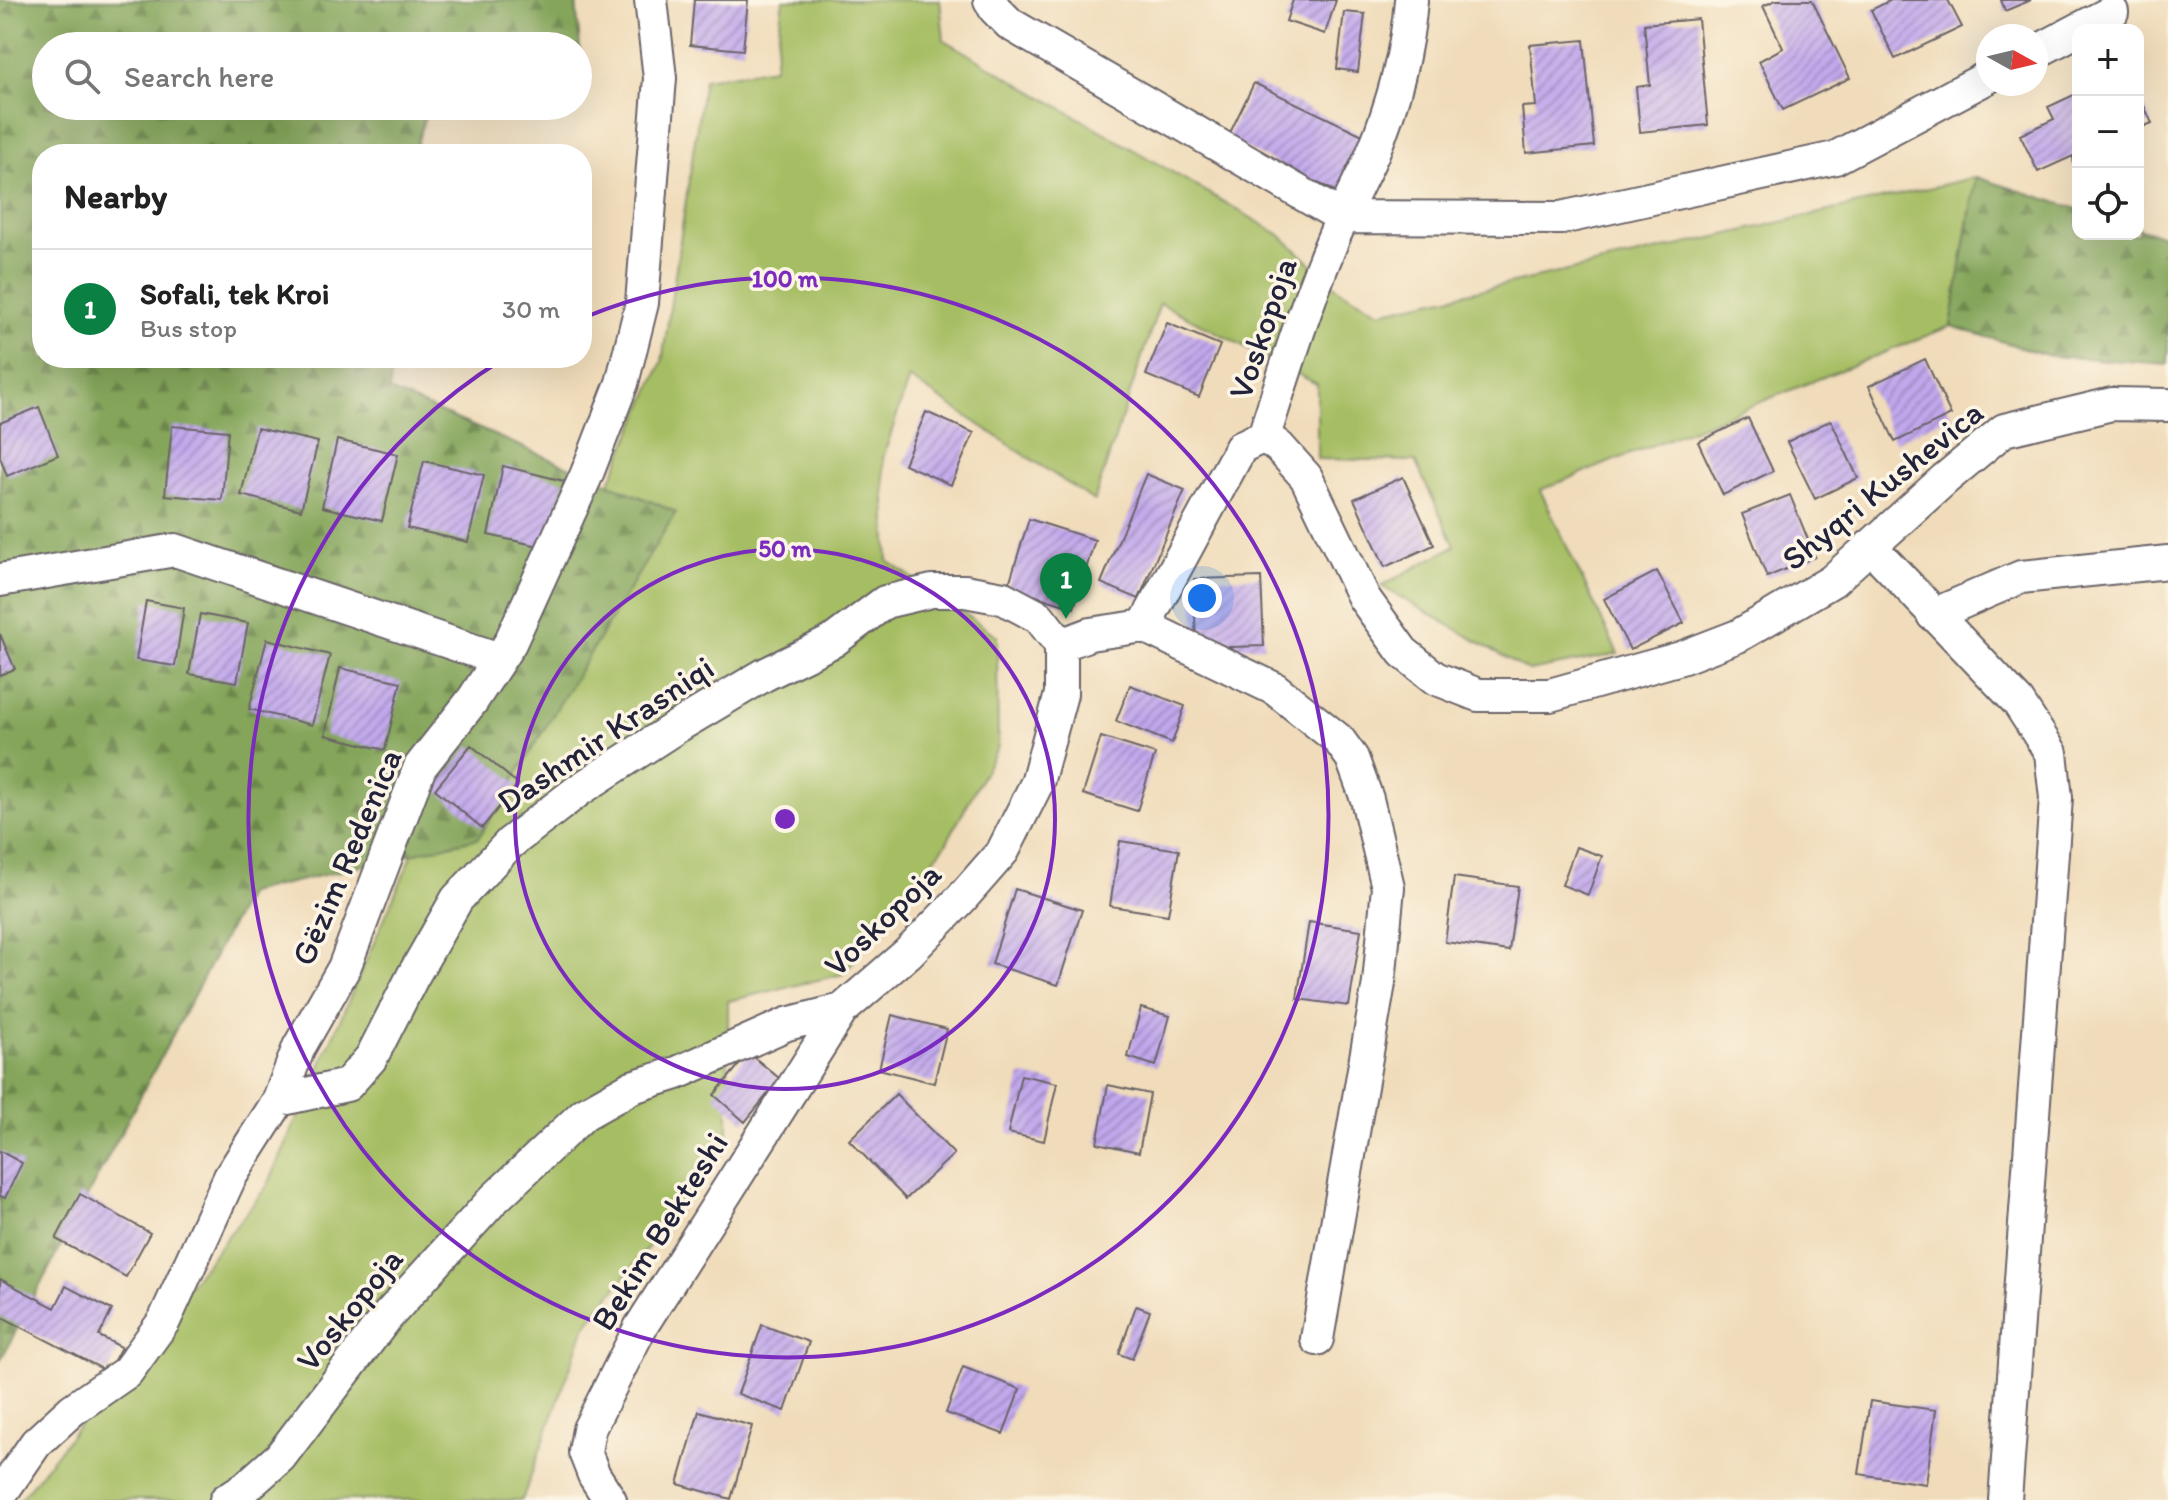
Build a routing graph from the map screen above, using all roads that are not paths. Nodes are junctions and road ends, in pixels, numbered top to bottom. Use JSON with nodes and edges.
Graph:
{"nodes":[{"id":1,"x":651,"y":0,"type":"edge"},
{"id":2,"x":990,"y":0,"type":"edge"},
{"id":3,"x":1411,"y":0,"type":"edge"},
{"id":4,"x":2112,"y":12,"type":"dead end"},
{"id":5,"x":2048,"y":46,"type":"edge"},
{"id":6,"x":1976,"y":83,"type":"edge"},
{"id":7,"x":1342,"y":217,"type":"junction"},
{"id":8,"x":2168,"y":405,"type":"edge"},
{"id":9,"x":1264,"y":436,"type":"junction"},
{"id":10,"x":1870,"y":546,"type":"junction"},
{"id":11,"x":2168,"y":562,"type":"edge"},
{"id":12,"x":0,"y":580,"type":"edge"},
{"id":13,"x":1933,"y":615,"type":"junction"},
{"id":14,"x":1144,"y":626,"type":"junction"},
{"id":15,"x":1061,"y":645,"type":"junction"},
{"id":16,"x":499,"y":659,"type":"junction"},
{"id":17,"x":842,"y":1010,"type":"junction"},
{"id":18,"x":279,"y":1100,"type":"junction"},
{"id":19,"x":1317,"y":1339,"type":"dead end"},
{"id":20,"x":0,"y":1495,"type":"edge"},
{"id":21,"x":226,"y":1500,"type":"edge"},
{"id":22,"x":610,"y":1500,"type":"edge"},
{"id":23,"x":2005,"y":1500,"type":"edge"}],
"edges":[{"from":1,"to":16,"type":"street","name":"Gëzim Redenica"},
{"from":2,"to":7,"type":"street"},
{"from":3,"to":7,"type":"street","name":"Voskopoja"},
{"from":4,"to":5,"type":"street"},
{"from":6,"to":7,"type":"street"},
{"from":7,"to":9,"type":"street","name":"Voskopoja"},
{"from":8,"to":10,"type":"street","name":"Shyqri Kushevica"},
{"from":9,"to":10,"type":"street","name":"Shyqri Kushevica"},
{"from":9,"to":14,"type":"street","name":"Voskopoja"},
{"from":10,"to":13,"type":"street"},
{"from":11,"to":13,"type":"street"},
{"from":12,"to":16,"type":"street"},
{"from":13,"to":23,"type":"street"},
{"from":14,"to":15,"type":"street"},
{"from":14,"to":19,"type":"street"},
{"from":15,"to":17,"type":"street","name":"Voskopoja"},
{"from":15,"to":18,"type":"street","name":"Dashmir Krasniqi"},
{"from":16,"to":18,"type":"street","name":"Gëzim Redenica"},
{"from":17,"to":21,"type":"street","name":"Voskopoja"},
{"from":17,"to":22,"type":"street","name":"Bekim Bekteshi"},
{"from":18,"to":20,"type":"street","name":"Gëzim Redenica"}]}
